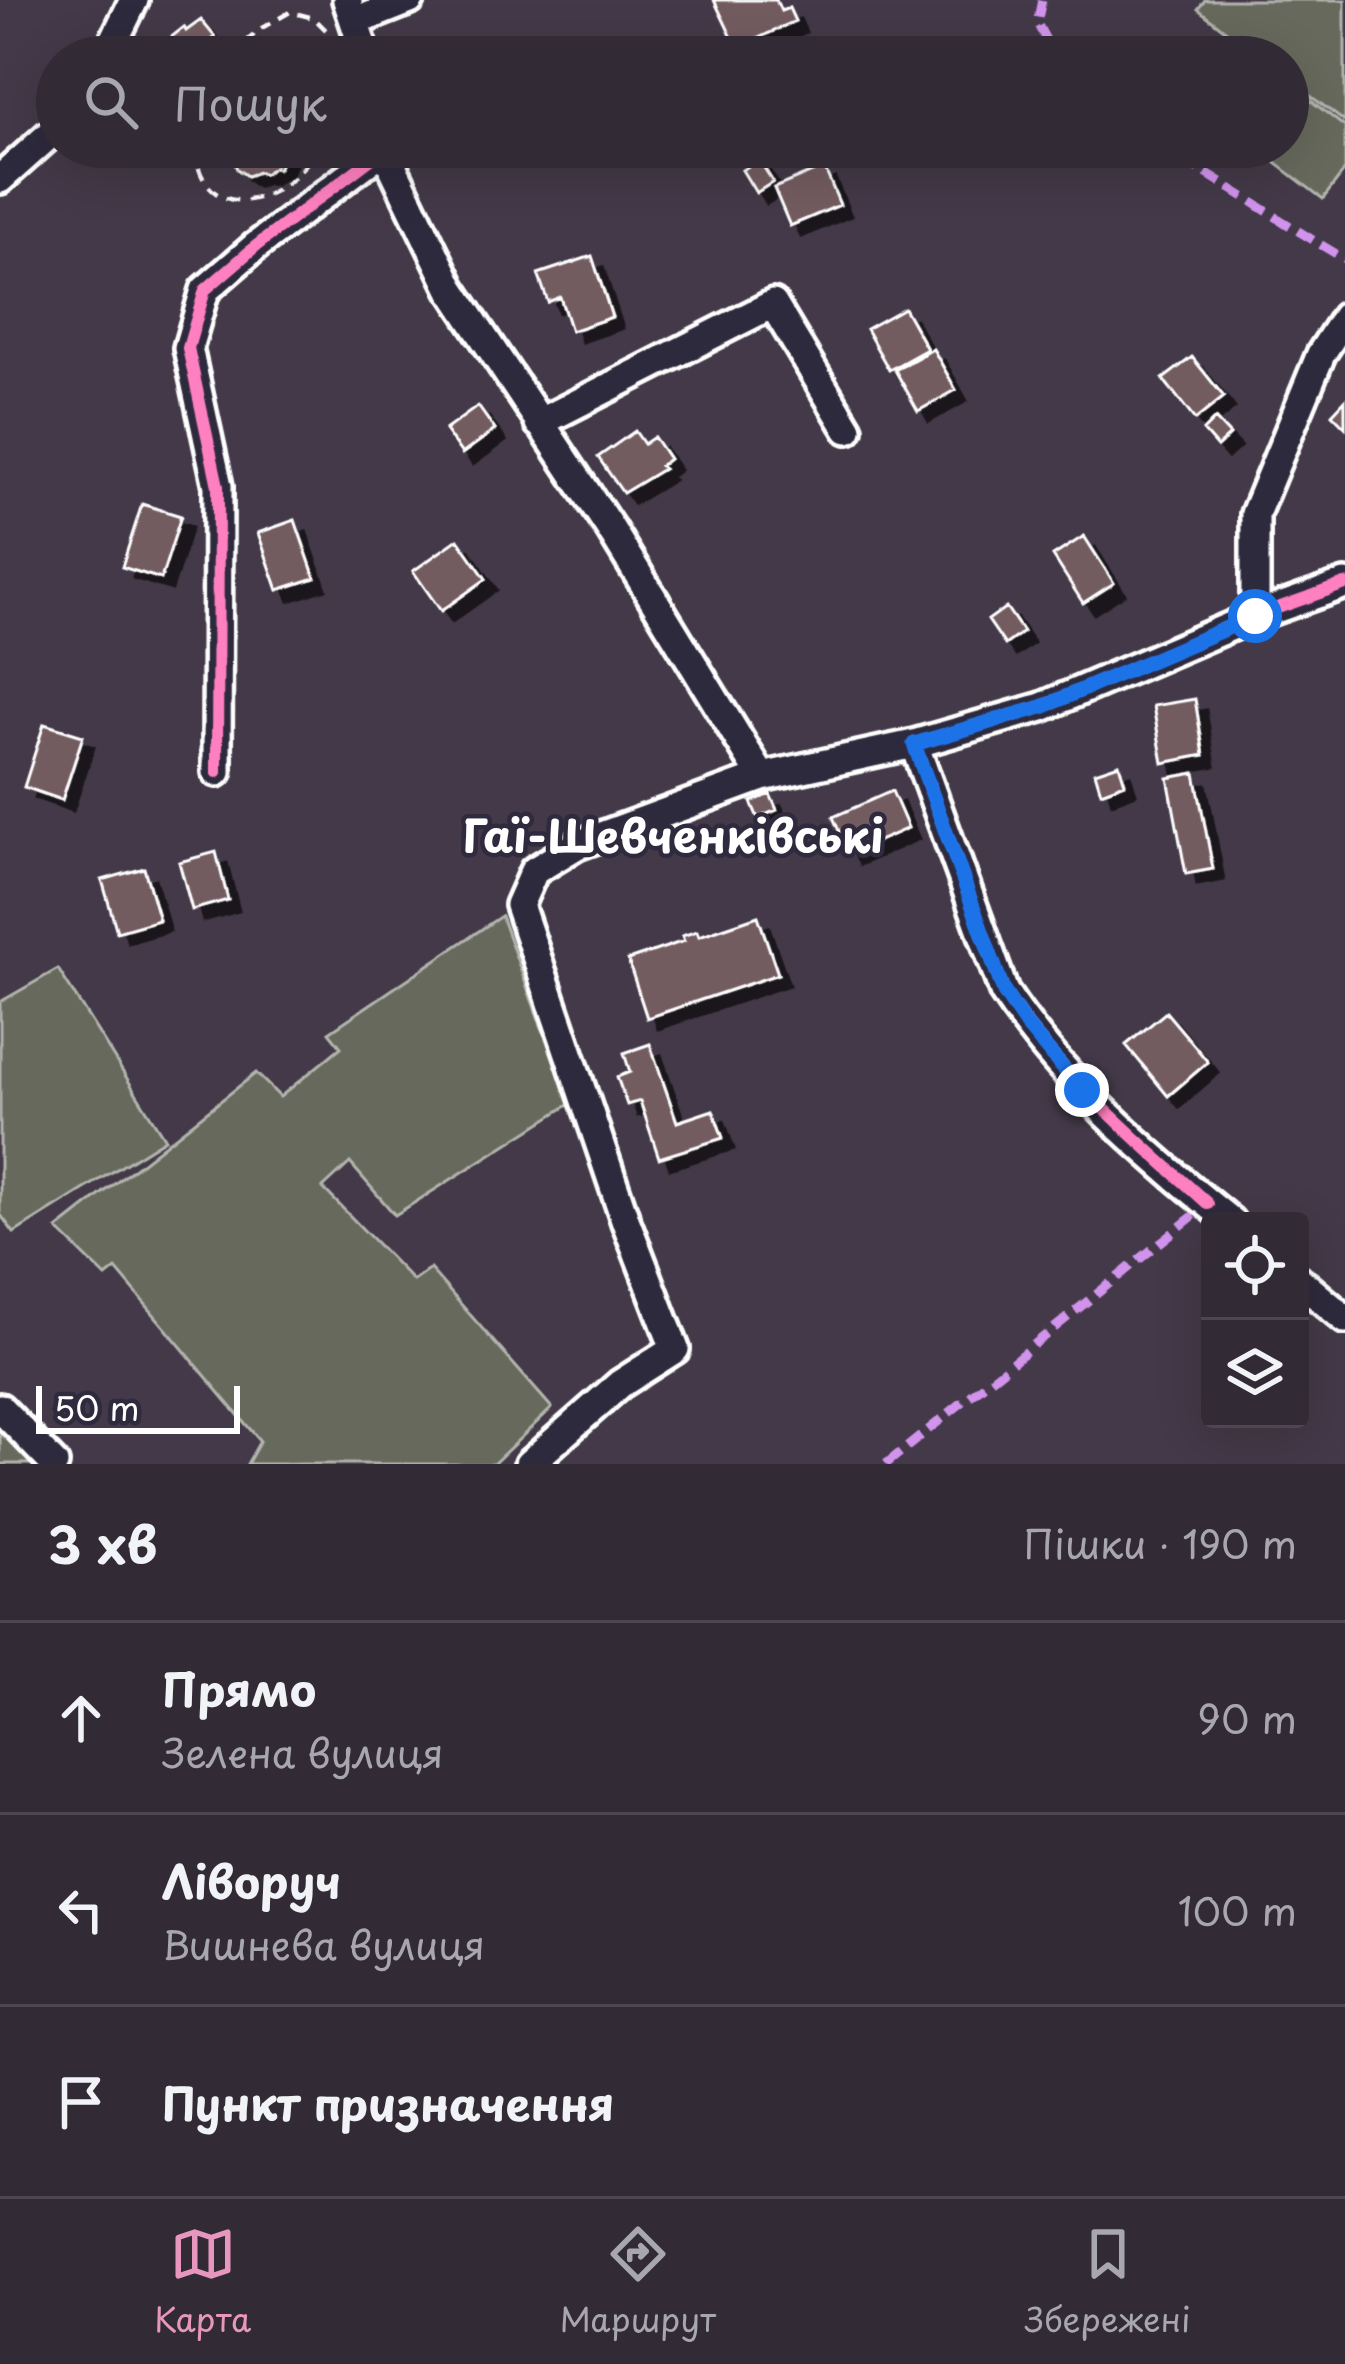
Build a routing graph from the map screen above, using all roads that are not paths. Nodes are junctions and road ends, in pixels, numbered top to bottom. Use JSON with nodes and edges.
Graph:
{"nodes":[{"id":1,"x":134,"y":0,"type":"edge"},
{"id":2,"x":410,"y":0,"type":"edge"},
{"id":3,"x":352,"y":10,"type":"edge"},
{"id":4,"x":116,"y":36,"type":"edge"},
{"id":5,"x":36,"y":147,"type":"edge"},
{"id":6,"x":358,"y":168,"type":"edge"},
{"id":7,"x":392,"y":168,"type":"edge"},
{"id":8,"x":0,"y":179,"type":"edge"},
{"id":9,"x":1345,"y":317,"type":"edge"},
{"id":10,"x":539,"y":423,"type":"junction"},
{"id":11,"x":848,"y":429,"type":"dead end"},
{"id":12,"x":1345,"y":584,"type":"edge"},
{"id":13,"x":1255,"y":616,"type":"junction"},
{"id":14,"x":914,"y":744,"type":"junction"},
{"id":15,"x":217,"y":772,"type":"dead end"},
{"id":16,"x":762,"y":777,"type":"junction"},
{"id":17,"x":1219,"y":1212,"type":"edge"},
{"id":18,"x":1309,"y":1289,"type":"edge"},
{"id":19,"x":1345,"y":1319,"type":"edge"},
{"id":20,"x":0,"y":1408,"type":"edge"},
{"id":21,"x":54,"y":1464,"type":"edge"},
{"id":22,"x":529,"y":1464,"type":"edge"}],
"edges":[{"from":1,"to":4,"type":"street"},
{"from":2,"to":3,"type":"street"},
{"from":5,"to":8,"type":"street"},
{"from":6,"to":15,"type":"street"},
{"from":7,"to":10,"type":"street"},
{"from":9,"to":13,"type":"street"},
{"from":10,"to":11,"type":"street"},
{"from":10,"to":16,"type":"street"},
{"from":12,"to":13,"type":"street"},
{"from":13,"to":14,"type":"street"},
{"from":14,"to":16,"type":"street"},
{"from":14,"to":17,"type":"street"},
{"from":16,"to":22,"type":"street"},
{"from":18,"to":19,"type":"street"},
{"from":20,"to":21,"type":"street"}]}
